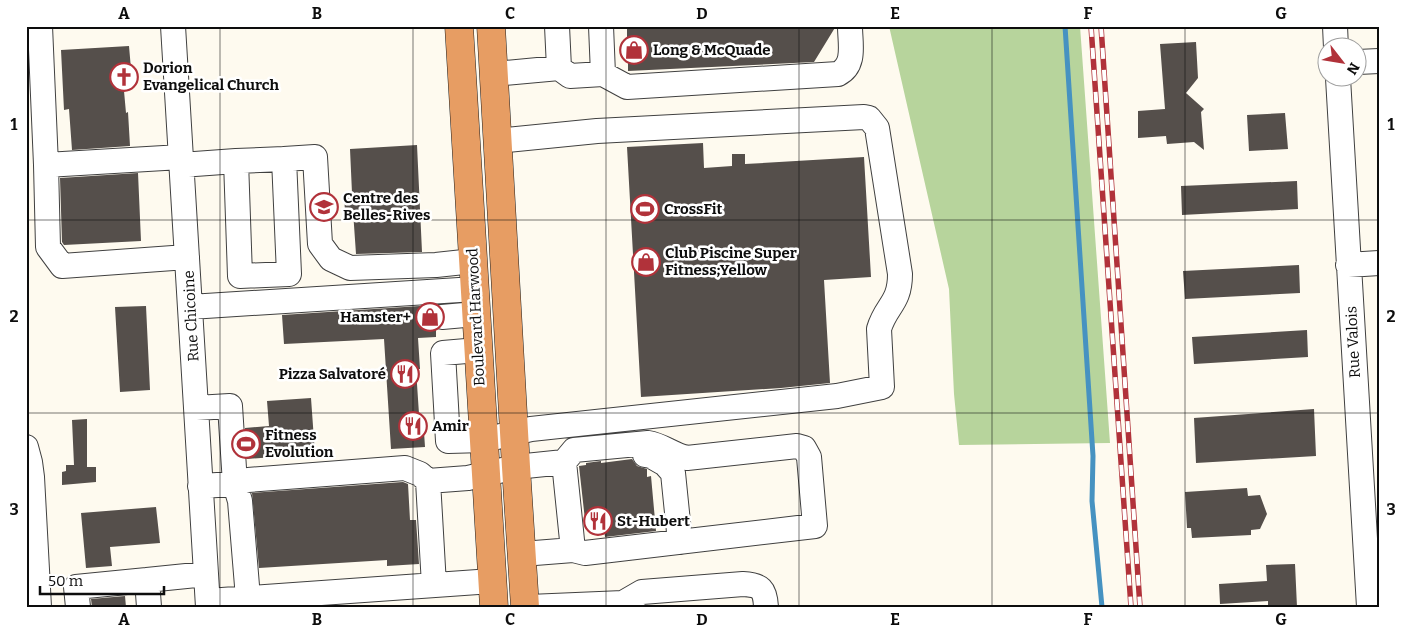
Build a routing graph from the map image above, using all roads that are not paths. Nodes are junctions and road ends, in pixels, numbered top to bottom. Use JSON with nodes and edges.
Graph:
{"nodes":[{"id":1,"x":40,"y":26,"type":"edge"},
{"id":2,"x":173,"y":26,"type":"edge"},
{"id":3,"x":459,"y":26,"type":"edge"},
{"id":4,"x":491,"y":26,"type":"edge"},
{"id":5,"x":557,"y":26,"type":"edge"},
{"id":6,"x":601,"y":26,"type":"edge"},
{"id":7,"x":850,"y":26,"type":"edge"},
{"id":8,"x":559,"y":68,"type":"junction"},
{"id":9,"x":494,"y":74,"type":"junction"},
{"id":10,"x":603,"y":74,"type":"junction"},
{"id":11,"x":1339,"y":88,"type":"edge"},
{"id":12,"x":498,"y":141,"type":"junction"},
{"id":13,"x":284,"y":159,"type":"junction"},
{"id":14,"x":181,"y":161,"type":"junction"},
{"id":15,"x":236,"y":161,"type":"junction"},
{"id":16,"x":46,"y":165,"type":"junction"},
{"id":17,"x":187,"y":257,"type":"junction"},
{"id":18,"x":473,"y":261,"type":"junction"},
{"id":19,"x":1379,"y":263,"type":"edge"},
{"id":20,"x":1348,"y":265,"type":"junction"},
{"id":21,"x":475,"y":302,"type":"junction"},
{"id":22,"x":190,"y":307,"type":"junction"},
{"id":23,"x":442,"y":318,"type":"dead end"},
{"id":24,"x":196,"y":408,"type":"junction"},
{"id":25,"x":514,"y":434,"type":"junction"},
{"id":26,"x":484,"y":440,"type":"junction"},
{"id":27,"x":26,"y":447,"type":"edge"},
{"id":28,"x":583,"y":460,"type":"junction"},
{"id":29,"x":516,"y":467,"type":"junction"},
{"id":30,"x":486,"y":474,"type":"junction"},
{"id":31,"x":428,"y":481,"type":"junction"},
{"id":32,"x":235,"y":484,"type":"junction"},
{"id":33,"x":200,"y":486,"type":"junction"},
{"id":34,"x":1371,"y":494,"type":"edge"},
{"id":35,"x":680,"y":542,"type":"junction"},
{"id":36,"x":573,"y":550,"type":"junction"},
{"id":37,"x":522,"y":554,"type":"junction"},
{"id":38,"x":206,"y":574,"type":"junction"},
{"id":39,"x":147,"y":580,"type":"junction"},
{"id":40,"x":434,"y":585,"type":"junction"},
{"id":41,"x":493,"y":594,"type":"edge"},
{"id":42,"x":248,"y":598,"type":"junction"},
{"id":43,"x":1372,"y":602,"type":"edge"},
{"id":44,"x":208,"y":604,"type":"edge"},
{"id":45,"x":623,"y":605,"type":"edge"},
{"id":46,"x":39,"y":607,"type":"edge"},
{"id":47,"x":78,"y":607,"type":"edge"},
{"id":48,"x":148,"y":607,"type":"edge"},
{"id":49,"x":527,"y":607,"type":"edge"},
{"id":50,"x":766,"y":607,"type":"edge"}],
"edges":[{"from":1,"to":16,"type":"street"},
{"from":2,"to":14,"type":"street","name":"Rue Chicoine"},
{"from":3,"to":18,"type":"highway","name":"Boulevard Harwood"},
{"from":4,"to":9,"type":"highway","name":"Boulevard Harwood"},
{"from":5,"to":8,"type":"street"},
{"from":6,"to":10,"type":"street"},
{"from":7,"to":10,"type":"street"},
{"from":8,"to":9,"type":"street"},
{"from":8,"to":10,"type":"street"},
{"from":9,"to":12,"type":"highway","name":"Boulevard Harwood"},
{"from":11,"to":20,"type":"street","name":"Rue Valois"},
{"from":12,"to":25,"type":"highway","name":"Boulevard Harwood"},
{"from":12,"to":25,"type":"street"},
{"from":13,"to":15,"type":"street"},
{"from":13,"to":15,"type":"street"},
{"from":13,"to":18,"type":"street"},
{"from":14,"to":15,"type":"street"},
{"from":14,"to":16,"type":"street"},
{"from":14,"to":17,"type":"street","name":"Rue Chicoine"},
{"from":16,"to":17,"type":"street"},
{"from":17,"to":22,"type":"street","name":"Rue Chicoine"},
{"from":18,"to":21,"type":"highway","name":"Boulevard Harwood"},
{"from":19,"to":20,"type":"street"},
{"from":20,"to":34,"type":"street","name":"Rue Valois"},
{"from":21,"to":22,"type":"street"},
{"from":21,"to":23,"type":"street"},
{"from":21,"to":26,"type":"highway","name":"Boulevard Harwood"},
{"from":22,"to":24,"type":"street","name":"Rue Chicoine"},
{"from":24,"to":32,"type":"street"},
{"from":24,"to":33,"type":"street","name":"Rue Chicoine"},
{"from":25,"to":26,"type":"street"},
{"from":25,"to":29,"type":"highway","name":"Boulevard Harwood"},
{"from":26,"to":30,"type":"highway","name":"Boulevard Harwood"},
{"from":27,"to":46,"type":"street"},
{"from":28,"to":29,"type":"street"},
{"from":28,"to":35,"type":"street"},
{"from":28,"to":35,"type":"street"},
{"from":28,"to":36,"type":"street"},
{"from":29,"to":30,"type":"street"},
{"from":29,"to":37,"type":"highway","name":"Boulevard Harwood"},
{"from":30,"to":31,"type":"street"},
{"from":30,"to":41,"type":"highway","name":"Boulevard Harwood"},
{"from":31,"to":32,"type":"street"},
{"from":31,"to":40,"type":"street"},
{"from":32,"to":33,"type":"street"},
{"from":32,"to":42,"type":"street"},
{"from":33,"to":38,"type":"street","name":"Rue Chicoine"},
{"from":34,"to":43,"type":"street","name":"Rue Valois"},
{"from":35,"to":36,"type":"street"},
{"from":36,"to":37,"type":"street"},
{"from":37,"to":49,"type":"highway","name":"Boulevard Harwood"},
{"from":38,"to":39,"type":"street"},
{"from":38,"to":44,"type":"street","name":"Rue Chicoine"},
{"from":39,"to":47,"type":"street"},
{"from":39,"to":48,"type":"street"},
{"from":40,"to":41,"type":"street"},
{"from":40,"to":42,"type":"street"},
{"from":42,"to":44,"type":"street"},
{"from":45,"to":49,"type":"street"},
{"from":45,"to":50,"type":"street"}]}
